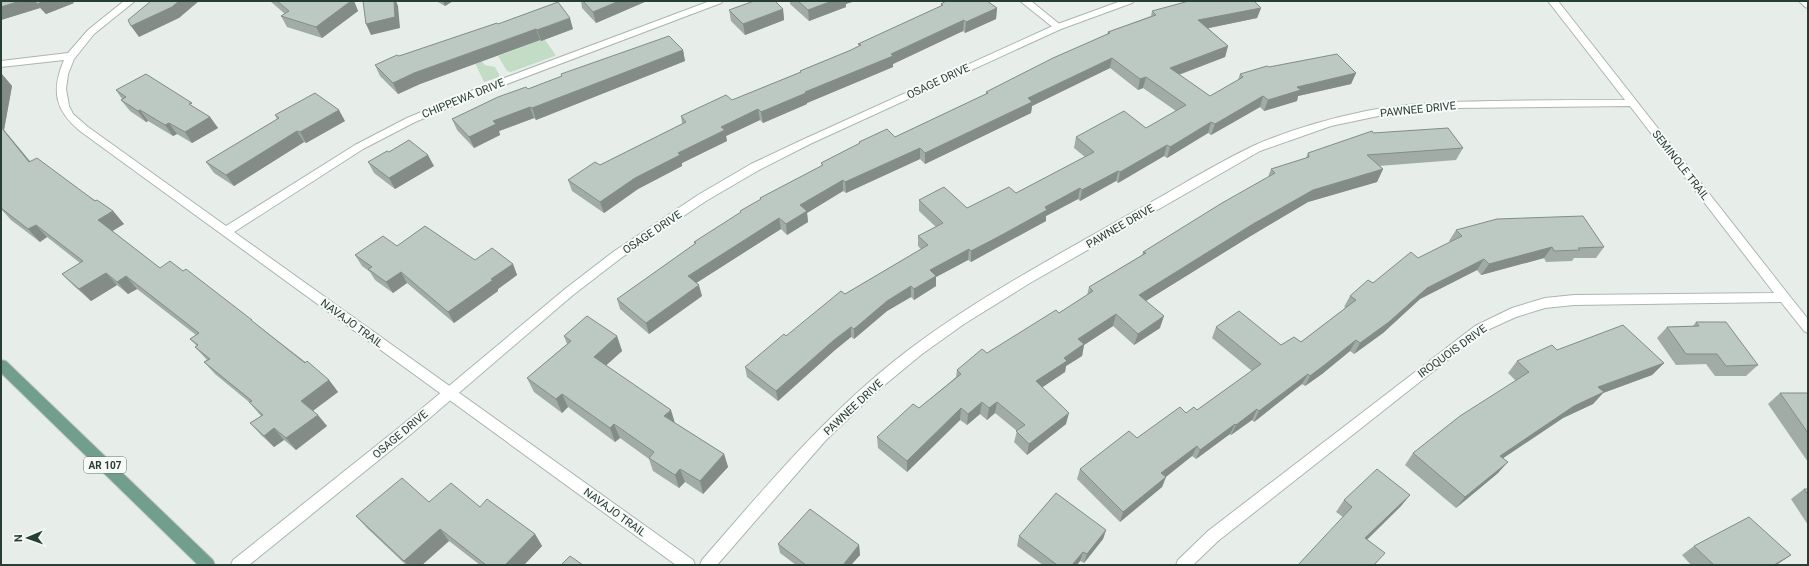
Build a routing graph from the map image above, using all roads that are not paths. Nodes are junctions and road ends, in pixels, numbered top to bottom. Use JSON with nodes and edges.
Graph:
{"nodes":[{"id":1,"x":130,"y":1,"type":"edge"},
{"id":2,"x":718,"y":1,"type":"edge"},
{"id":3,"x":1025,"y":1,"type":"edge"},
{"id":4,"x":1129,"y":1,"type":"edge"},
{"id":5,"x":1553,"y":1,"type":"edge"},
{"id":6,"x":1804,"y":1,"type":"edge"},
{"id":7,"x":1808,"y":5,"type":"edge"},
{"id":8,"x":1058,"y":27,"type":"junction"},
{"id":9,"x":71,"y":56,"type":"junction"},
{"id":10,"x":1,"y":64,"type":"edge"},
{"id":11,"x":1632,"y":103,"type":"junction"},
{"id":12,"x":225,"y":232,"type":"junction"},
{"id":13,"x":1784,"y":297,"type":"junction"},
{"id":14,"x":1808,"y":328,"type":"edge"},
{"id":15,"x":1,"y":365,"type":"edge"},
{"id":16,"x":449,"y":393,"type":"junction"},
{"id":17,"x":208,"y":565,"type":"edge"},
{"id":18,"x":238,"y":565,"type":"edge"},
{"id":19,"x":688,"y":565,"type":"edge"},
{"id":20,"x":707,"y":565,"type":"edge"},
{"id":21,"x":1183,"y":565,"type":"edge"}],
"edges":[{"from":1,"to":9,"type":"street","name":"NAVAJO TRAIL"},
{"from":2,"to":12,"type":"street","name":"CHIPPEWA DRIVE"},
{"from":3,"to":8,"type":"street"},
{"from":4,"to":8,"type":"street","name":"OSAGE DRIVE"},
{"from":5,"to":11,"type":"street","name":"SEMINOLE TRAIL"},
{"from":6,"to":7,"type":"street"},
{"from":8,"to":16,"type":"street","name":"OSAGE DRIVE"},
{"from":9,"to":10,"type":"street"},
{"from":9,"to":12,"type":"street","name":"NAVAJO TRAIL"},
{"from":11,"to":13,"type":"street","name":"SEMINOLE TRAIL"},
{"from":11,"to":20,"type":"street","name":"PAWNEE DRIVE"},
{"from":12,"to":16,"type":"street","name":"NAVAJO TRAIL"},
{"from":13,"to":14,"type":"street","name":"SEMINOLE TRAIL"},
{"from":13,"to":21,"type":"street","name":"IROQUOIS DRIVE"},
{"from":15,"to":17,"type":"main road","number":"AR 107"},
{"from":16,"to":18,"type":"street","name":"OSAGE DRIVE"},
{"from":16,"to":19,"type":"street","name":"NAVAJO TRAIL"}]}
